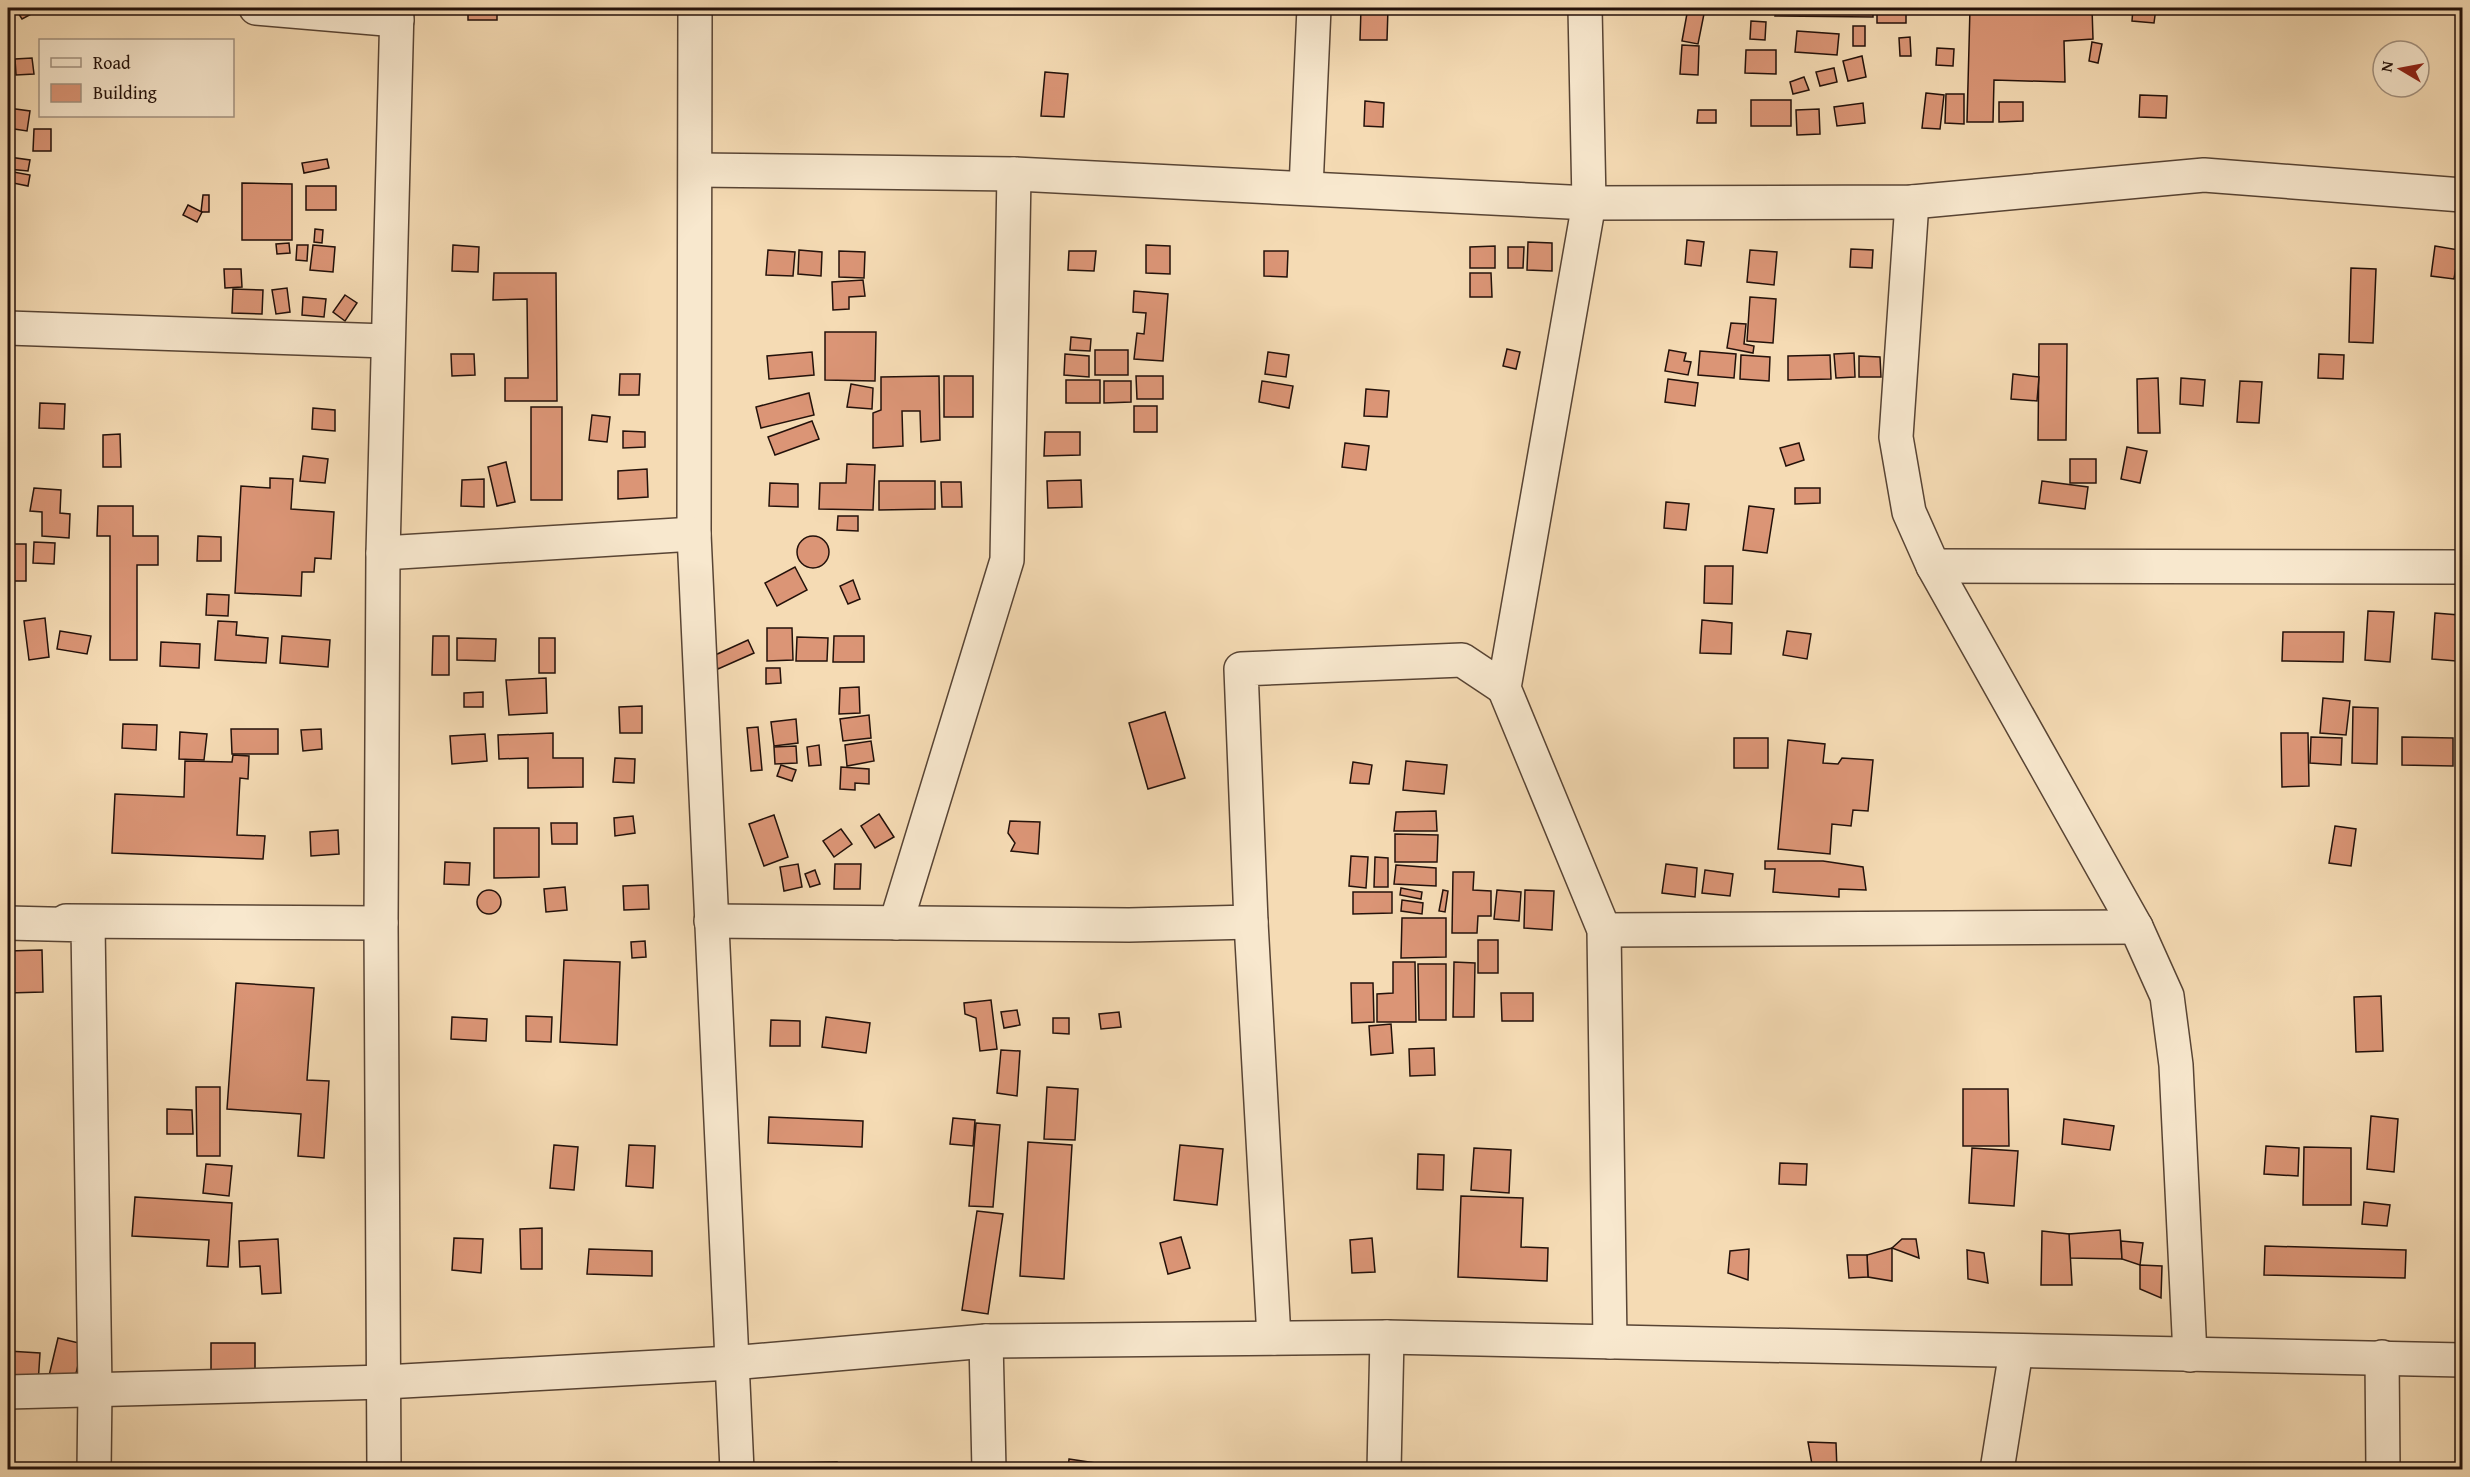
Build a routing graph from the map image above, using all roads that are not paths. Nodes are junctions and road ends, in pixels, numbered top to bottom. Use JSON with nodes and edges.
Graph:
{"nodes":[{"id":1,"x":256,"y":8,"type":"edge"},
{"id":2,"x":694,"y":8,"type":"edge"},
{"id":3,"x":1314,"y":8,"type":"edge"},
{"id":4,"x":1585,"y":8,"type":"edge"},
{"id":5,"x":397,"y":14,"type":"edge"},
{"id":6,"x":696,"y":170,"type":"junction"},
{"id":7,"x":1014,"y":174,"type":"junction"},
{"id":8,"x":1306,"y":188,"type":"junction"},
{"id":9,"x":2463,"y":195,"type":"edge"},
{"id":10,"x":1912,"y":202,"type":"junction"},
{"id":11,"x":1589,"y":203,"type":"junction"},
{"id":12,"x":8,"y":328,"type":"edge"},
{"id":13,"x":387,"y":341,"type":"junction"},
{"id":14,"x":694,"y":534,"type":"junction"},
{"id":15,"x":383,"y":553,"type":"junction"},
{"id":16,"x":1933,"y":566,"type":"junction"},
{"id":17,"x":2463,"y":567,"type":"edge"},
{"id":18,"x":1504,"y":688,"type":"junction"},
{"id":19,"x":711,"y":921,"type":"junction"},
{"id":20,"x":8,"y":922,"type":"edge"},
{"id":21,"x":1251,"y":922,"type":"junction"},
{"id":22,"x":381,"y":923,"type":"junction"},
{"id":23,"x":896,"y":923,"type":"junction"},
{"id":24,"x":2136,"y":927,"type":"junction"},
{"id":25,"x":1604,"y":930,"type":"junction"},
{"id":26,"x":1387,"y":1337,"type":"junction"},
{"id":27,"x":1274,"y":1338,"type":"junction"},
{"id":28,"x":986,"y":1341,"type":"junction"},
{"id":29,"x":1610,"y":1342,"type":"junction"},
{"id":30,"x":2016,"y":1352,"type":"junction"},
{"id":31,"x":2190,"y":1355,"type":"junction"},
{"id":32,"x":2382,"y":1358,"type":"junction"},
{"id":33,"x":2463,"y":1360,"type":"edge"},
{"id":34,"x":731,"y":1363,"type":"junction"},
{"id":35,"x":385,"y":1382,"type":"junction"},
{"id":36,"x":95,"y":1390,"type":"junction"},
{"id":37,"x":8,"y":1392,"type":"edge"},
{"id":38,"x":94,"y":1470,"type":"edge"},
{"id":39,"x":384,"y":1470,"type":"edge"},
{"id":40,"x":737,"y":1470,"type":"edge"},
{"id":41,"x":988,"y":1470,"type":"edge"},
{"id":42,"x":1384,"y":1470,"type":"edge"},
{"id":43,"x":1997,"y":1470,"type":"edge"},
{"id":44,"x":2383,"y":1470,"type":"edge"}],
"edges":[{"from":1,"to":5,"type":"street"},
{"from":2,"to":6,"type":"street"},
{"from":3,"to":8,"type":"street"},
{"from":4,"to":11,"type":"street"},
{"from":5,"to":13,"type":"street"},
{"from":6,"to":7,"type":"street"},
{"from":6,"to":14,"type":"street"},
{"from":7,"to":8,"type":"street"},
{"from":7,"to":23,"type":"street"},
{"from":8,"to":11,"type":"street"},
{"from":9,"to":10,"type":"street"},
{"from":10,"to":11,"type":"street"},
{"from":10,"to":16,"type":"street"},
{"from":11,"to":18,"type":"street"},
{"from":12,"to":13,"type":"street"},
{"from":13,"to":15,"type":"street"},
{"from":14,"to":15,"type":"street"},
{"from":14,"to":19,"type":"street"},
{"from":15,"to":22,"type":"street"},
{"from":16,"to":17,"type":"street"},
{"from":16,"to":24,"type":"street"},
{"from":18,"to":21,"type":"street"},
{"from":18,"to":25,"type":"street"},
{"from":19,"to":23,"type":"street"},
{"from":19,"to":34,"type":"street"},
{"from":20,"to":22,"type":"street"},
{"from":20,"to":36,"type":"street"},
{"from":21,"to":23,"type":"street"},
{"from":21,"to":27,"type":"street"},
{"from":22,"to":35,"type":"street"},
{"from":24,"to":25,"type":"street"},
{"from":24,"to":31,"type":"street"},
{"from":25,"to":29,"type":"street"},
{"from":26,"to":27,"type":"street"},
{"from":26,"to":29,"type":"street"},
{"from":26,"to":42,"type":"street"},
{"from":27,"to":28,"type":"street"},
{"from":28,"to":34,"type":"street"},
{"from":28,"to":41,"type":"street"},
{"from":29,"to":30,"type":"street"},
{"from":30,"to":31,"type":"street"},
{"from":30,"to":43,"type":"street"},
{"from":31,"to":32,"type":"street"},
{"from":32,"to":33,"type":"street"},
{"from":32,"to":44,"type":"street"},
{"from":34,"to":35,"type":"street"},
{"from":34,"to":40,"type":"street"},
{"from":35,"to":36,"type":"street"},
{"from":35,"to":39,"type":"street"},
{"from":36,"to":37,"type":"street"},
{"from":36,"to":38,"type":"street"}]}
